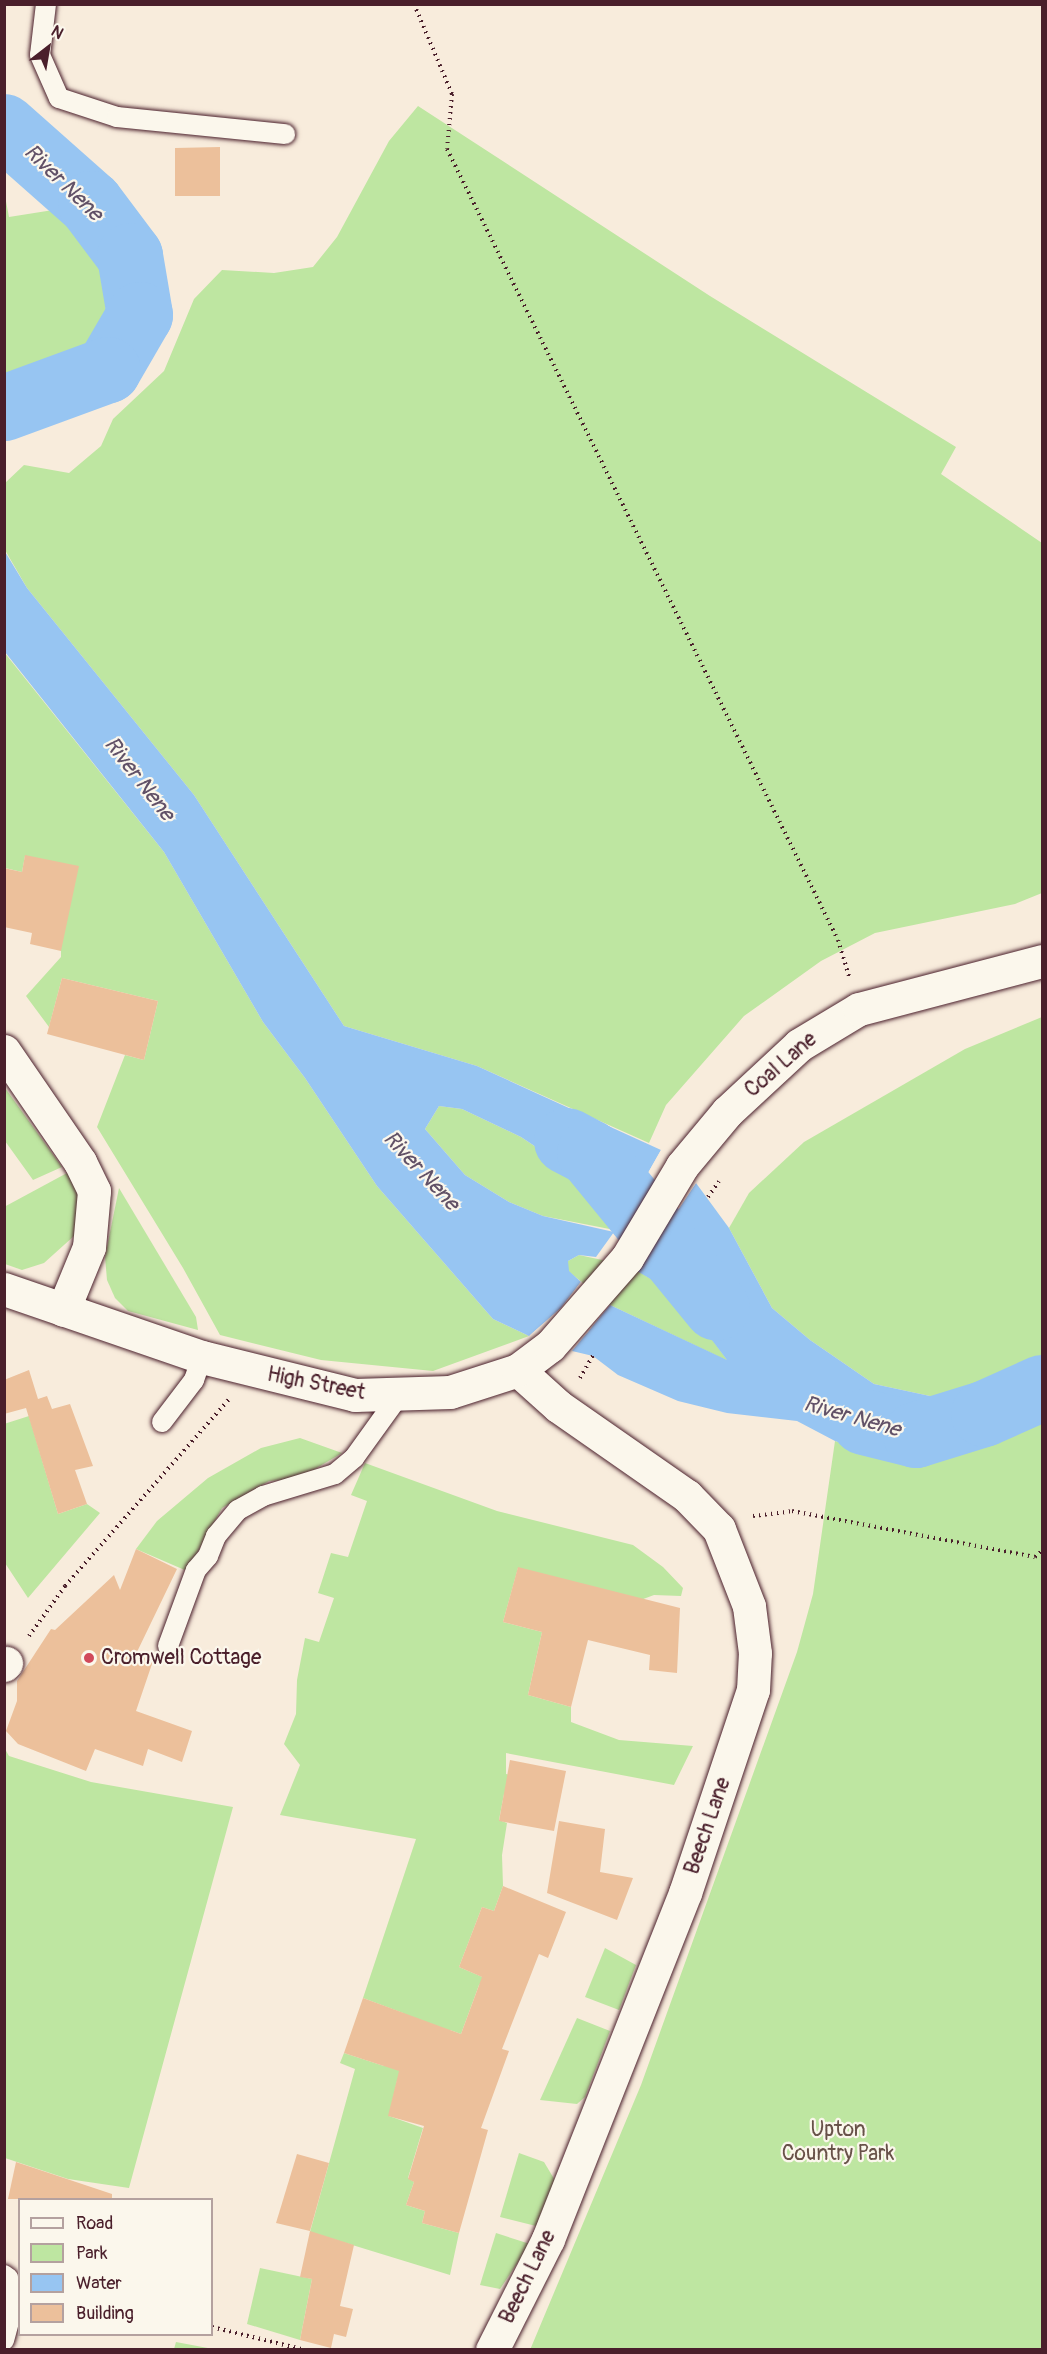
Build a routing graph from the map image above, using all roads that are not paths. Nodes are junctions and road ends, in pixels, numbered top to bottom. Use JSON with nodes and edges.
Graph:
{"nodes":[{"id":1,"x":46,"y":4,"type":"edge"},
{"id":2,"x":285,"y":134,"type":"dead end"},
{"id":3,"x":1042,"y":961,"type":"edge"},
{"id":4,"x":4,"y":1051,"type":"edge"},
{"id":5,"x":682,"y":1166,"type":"joint"},
{"id":6,"x":4,"y":1289,"type":"edge"},
{"id":7,"x":63,"y":1310,"type":"junction"},
{"id":8,"x":202,"y":1357,"type":"junction"},
{"id":9,"x":518,"y":1370,"type":"junction"},
{"id":10,"x":398,"y":1396,"type":"junction"},
{"id":11,"x":162,"y":1422,"type":"dead end"},
{"id":12,"x":168,"y":1646,"type":"dead end"},
{"id":13,"x":4,"y":2275,"type":"edge"},
{"id":14,"x":4,"y":2340,"type":"edge"},
{"id":15,"x":492,"y":2349,"type":"edge"}],
"edges":[{"from":1,"to":2,"type":"lane"},
{"from":3,"to":5,"type":"street","name":"Coal Lane"},
{"from":4,"to":7,"type":"street"},
{"from":5,"to":9,"type":"street","name":"High Street"},
{"from":6,"to":7,"type":"street","name":"High Street"},
{"from":7,"to":8,"type":"street","name":"High Street"},
{"from":8,"to":10,"type":"street","name":"High Street"},
{"from":8,"to":11,"type":"lane"},
{"from":9,"to":10,"type":"street","name":"High Street"},
{"from":9,"to":15,"type":"street","name":"Beech Lane"},
{"from":10,"to":12,"type":"lane"},
{"from":13,"to":14,"type":"lane"}]}
